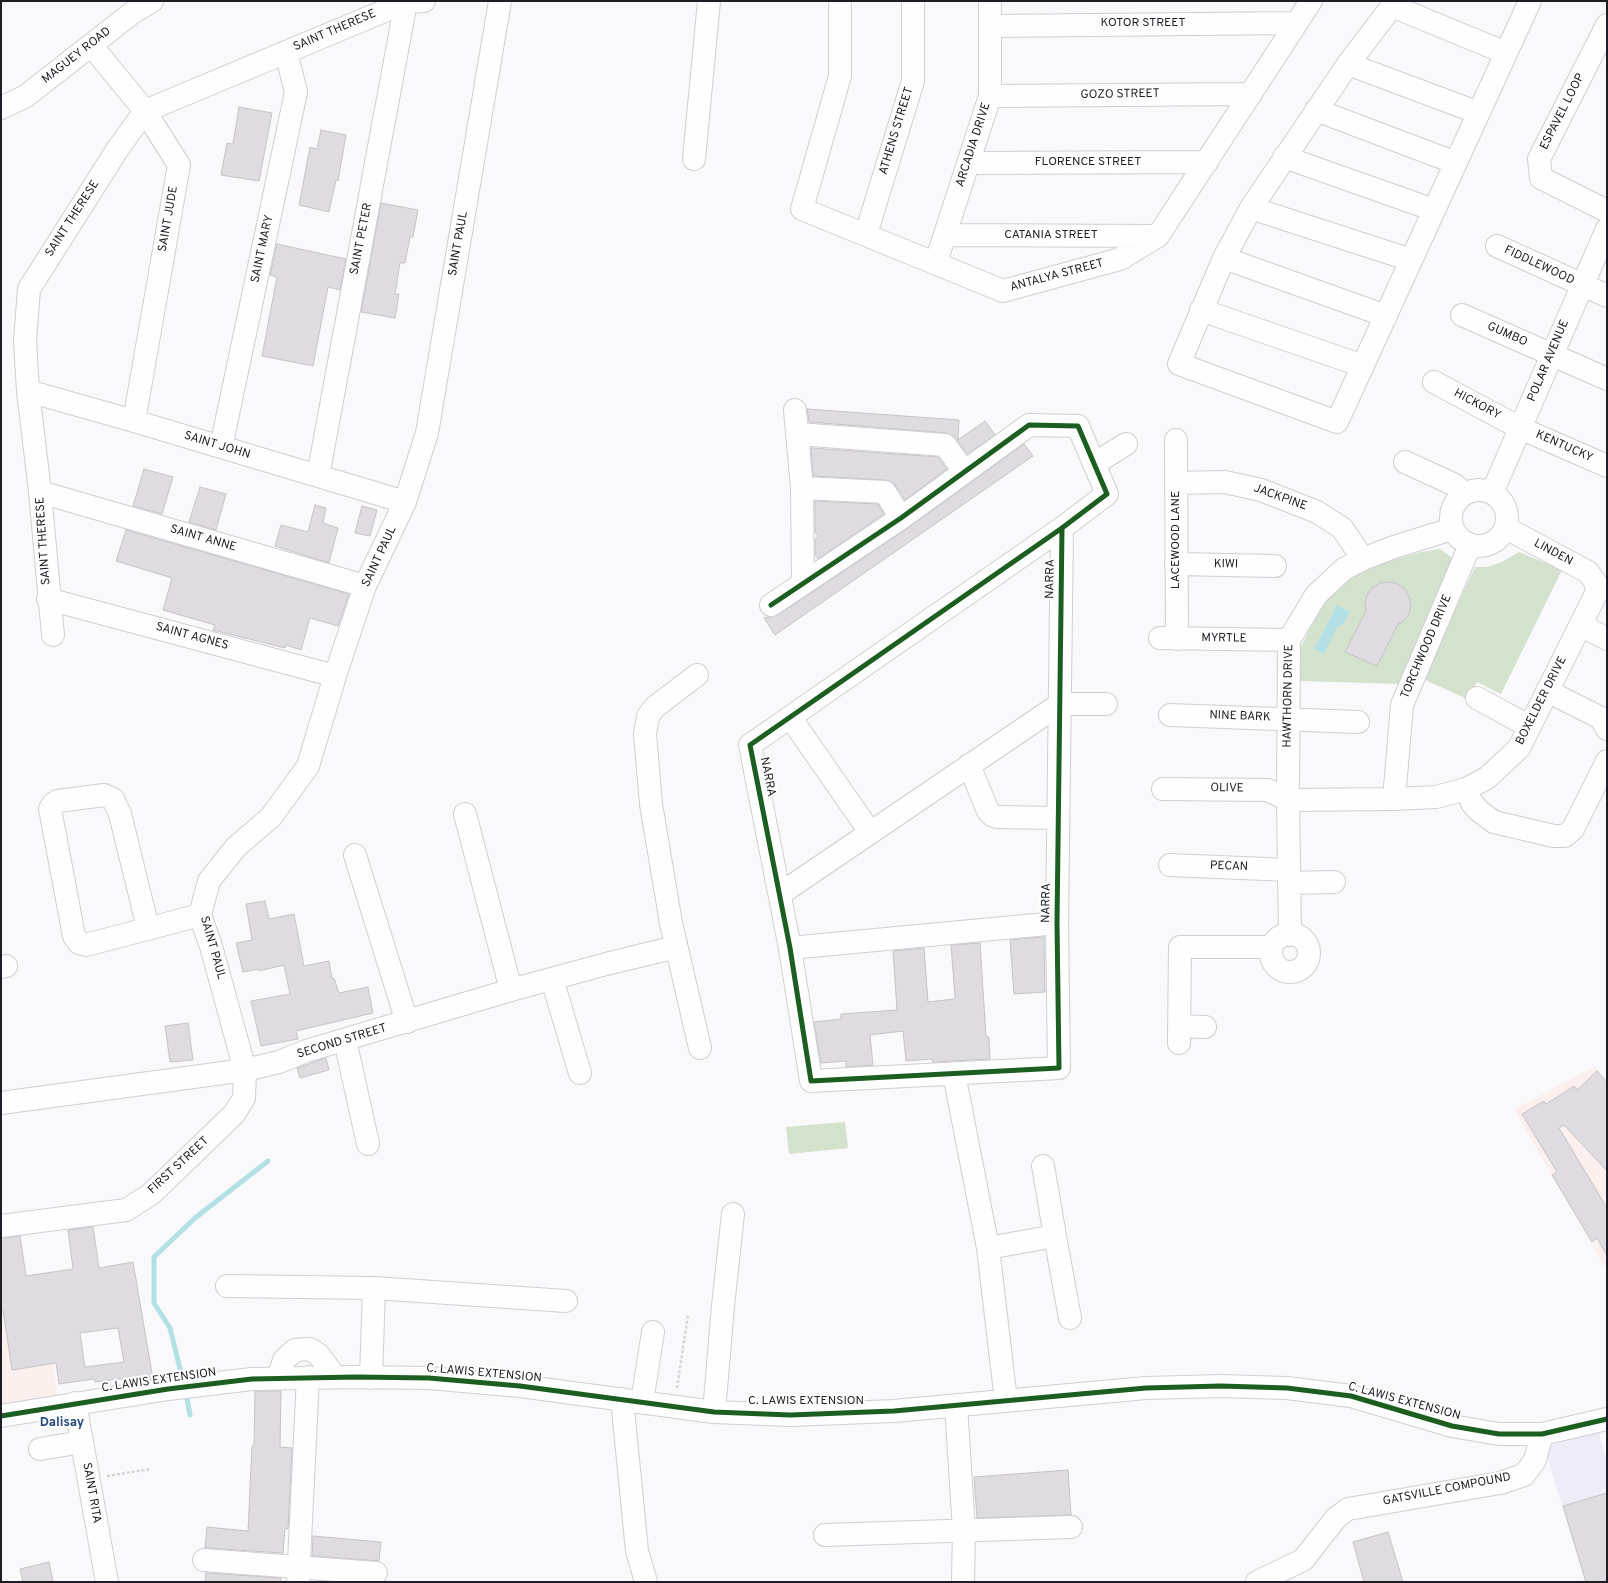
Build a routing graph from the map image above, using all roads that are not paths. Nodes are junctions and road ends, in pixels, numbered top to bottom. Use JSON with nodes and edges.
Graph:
{"nodes":[{"id":1,"x":152,"y":1,"type":"edge"},
{"id":2,"x":415,"y":1,"type":"edge"},
{"id":3,"x":500,"y":1,"type":"edge"},
{"id":4,"x":709,"y":1,"type":"edge"},
{"id":5,"x":840,"y":1,"type":"edge"},
{"id":6,"x":913,"y":1,"type":"edge"},
{"id":7,"x":990,"y":1,"type":"edge"},
{"id":8,"x":1311,"y":1,"type":"edge"},
{"id":9,"x":1530,"y":1,"type":"edge"},
{"id":10,"x":1394,"y":4,"type":"edge"},
{"id":11,"x":1296,"y":23,"type":"junction"},
{"id":12,"x":1607,"y":25,"type":"edge"},
{"id":13,"x":990,"y":26,"type":"junction"},
{"id":14,"x":90,"y":45,"type":"junction"},
{"id":15,"x":286,"y":52,"type":"junction"},
{"id":16,"x":1506,"y":53,"type":"junction"},
{"id":17,"x":1348,"y":64,"type":"junction"},
{"id":18,"x":1251,"y":94,"type":"junction"},
{"id":19,"x":990,"y":96,"type":"junction"},
{"id":20,"x":1,"y":108,"type":"edge"},
{"id":21,"x":1316,"y":110,"type":"junction"},
{"id":22,"x":145,"y":112,"type":"junction"},
{"id":23,"x":1479,"y":113,"type":"junction"},
{"id":24,"x":1284,"y":157,"type":"junction"},
{"id":25,"x":694,"y":159,"type":"dead end"},
{"id":26,"x":1207,"y":162,"type":"junction"},
{"id":27,"x":968,"y":163,"type":"junction"},
{"id":28,"x":1456,"y":163,"type":"junction"},
{"id":29,"x":1251,"y":208,"type":"junction"},
{"id":30,"x":1434,"y":210,"type":"junction"},
{"id":31,"x":1607,"y":212,"type":"edge"},
{"id":32,"x":1607,"y":229,"type":"edge"},
{"id":33,"x":866,"y":234,"type":"junction"},
{"id":34,"x":945,"y":235,"type":"junction"},
{"id":35,"x":1158,"y":236,"type":"junction"},
{"id":36,"x":1497,"y":246,"type":"dead end"},
{"id":37,"x":1224,"y":258,"type":"junction"},
{"id":38,"x":1411,"y":260,"type":"junction"},
{"id":39,"x":936,"y":262,"type":"junction"},
{"id":40,"x":1582,"y":286,"type":"junction"},
{"id":41,"x":1607,"y":296,"type":"edge"},
{"id":42,"x":1201,"y":310,"type":"junction"},
{"id":43,"x":1462,"y":314,"type":"dead end"},
{"id":44,"x":1386,"y":316,"type":"junction"},
{"id":45,"x":1551,"y":355,"type":"junction"},
{"id":46,"x":1363,"y":366,"type":"junction"},
{"id":47,"x":1607,"y":379,"type":"edge"},
{"id":48,"x":1434,"y":382,"type":"dead end"},
{"id":49,"x":28,"y":391,"type":"junction"},
{"id":50,"x":795,"y":410,"type":"dead end"},
{"id":51,"x":134,"y":421,"type":"junction"},
{"id":52,"x":1520,"y":428,"type":"junction"},
{"id":53,"x":798,"y":434,"type":"junction"},
{"id":54,"x":1176,"y":440,"type":"dead end"},
{"id":55,"x":1126,"y":444,"type":"dead end"},
{"id":56,"x":221,"y":447,"type":"junction"},
{"id":57,"x":1405,"y":462,"type":"dead end"},
{"id":58,"x":1094,"y":464,"type":"junction"},
{"id":59,"x":1607,"y":466,"type":"edge"},
{"id":60,"x":964,"y":471,"type":"junction"},
{"id":61,"x":318,"y":476,"type":"junction"},
{"id":62,"x":1176,"y":483,"type":"junction"},
{"id":63,"x":802,"y":488,"type":"junction"},
{"id":64,"x":40,"y":492,"type":"junction"},
{"id":65,"x":1492,"y":493,"type":"junction"},
{"id":66,"x":1464,"y":494,"type":"junction"},
{"id":67,"x":406,"y":502,"type":"junction"},
{"id":68,"x":900,"y":518,"type":"junction"},
{"id":69,"x":1062,"y":528,"type":"junction"},
{"id":70,"x":1506,"y":528,"type":"junction"},
{"id":71,"x":1452,"y":529,"type":"junction"},
{"id":72,"x":1470,"y":545,"type":"junction"},
{"id":73,"x":1364,"y":559,"type":"junction"},
{"id":74,"x":1176,"y":564,"type":"junction"},
{"id":75,"x":1275,"y":566,"type":"dead end"},
{"id":76,"x":803,"y":583,"type":"junction"},
{"id":77,"x":1596,"y":583,"type":"joint"},
{"id":78,"x":365,"y":586,"type":"junction"},
{"id":79,"x":48,"y":599,"type":"junction"},
{"id":80,"x":771,"y":605,"type":"dead end"},
{"id":81,"x":1581,"y":625,"type":"junction"},
{"id":82,"x":52,"y":635,"type":"dead end"},
{"id":83,"x":1168,"y":639,"type":"joint"},
{"id":84,"x":1607,"y":639,"type":"edge"},
{"id":85,"x":1289,"y":640,"type":"junction"},
{"id":86,"x":697,"y":675,"type":"dead end"},
{"id":87,"x":335,"y":676,"type":"junction"},
{"id":88,"x":1547,"y":691,"type":"junction"},
{"id":89,"x":1477,"y":698,"type":"dead end"},
{"id":90,"x":1060,"y":704,"type":"junction"},
{"id":91,"x":1106,"y":704,"type":"dead end"},
{"id":92,"x":1170,"y":715,"type":"dead end"},
{"id":93,"x":790,"y":717,"type":"junction"},
{"id":94,"x":1289,"y":719,"type":"junction"},
{"id":95,"x":1358,"y":722,"type":"dead end"},
{"id":96,"x":1530,"y":727,"type":"junction"},
{"id":97,"x":1607,"y":729,"type":"edge"},
{"id":98,"x":1607,"y":761,"type":"edge"},
{"id":99,"x":969,"y":765,"type":"junction"},
{"id":100,"x":1163,"y":789,"type":"dead end"},
{"id":101,"x":1466,"y":789,"type":"junction"},
{"id":102,"x":1394,"y":799,"type":"junction"},
{"id":103,"x":1288,"y":800,"type":"junction"},
{"id":104,"x":465,"y":814,"type":"dead end"},
{"id":105,"x":1058,"y":818,"type":"junction"},
{"id":106,"x":870,"y":832,"type":"junction"},
{"id":107,"x":355,"y":855,"type":"dead end"},
{"id":108,"x":1170,"y":865,"type":"dead end"},
{"id":109,"x":1289,"y":876,"type":"junction"},
{"id":110,"x":1334,"y":882,"type":"dead end"},
{"id":111,"x":780,"y":894,"type":"junction"},
{"id":112,"x":200,"y":915,"type":"junction"},
{"id":113,"x":1057,"y":923,"type":"junction"},
{"id":114,"x":148,"y":928,"type":"junction"},
{"id":115,"x":1290,"y":934,"type":"junction"},
{"id":116,"x":676,"y":947,"type":"junction"},
{"id":117,"x":1272,"y":947,"type":"junction"},
{"id":118,"x":790,"y":948,"type":"junction"},
{"id":119,"x":552,"y":979,"type":"junction"},
{"id":120,"x":511,"y":990,"type":"junction"},
{"id":121,"x":407,"y":1022,"type":"junction"},
{"id":122,"x":1205,"y":1027,"type":"dead end"},
{"id":123,"x":346,"y":1040,"type":"junction"},
{"id":124,"x":700,"y":1048,"type":"dead end"},
{"id":125,"x":245,"y":1070,"type":"junction"},
{"id":126,"x":580,"y":1073,"type":"dead end"},
{"id":127,"x":954,"y":1074,"type":"junction"},
{"id":128,"x":1,"y":1103,"type":"edge"},
{"id":129,"x":368,"y":1144,"type":"dead end"},
{"id":130,"x":1043,"y":1166,"type":"dead end"},
{"id":131,"x":733,"y":1214,"type":"dead end"},
{"id":132,"x":1,"y":1226,"type":"edge"},
{"id":133,"x":1055,"y":1236,"type":"junction"},
{"id":134,"x":988,"y":1248,"type":"junction"},
{"id":135,"x":228,"y":1286,"type":"dead end"},
{"id":136,"x":374,"y":1288,"type":"junction"},
{"id":137,"x":566,"y":1301,"type":"dead end"},
{"id":138,"x":1070,"y":1318,"type":"dead end"},
{"id":139,"x":653,"y":1332,"type":"dead end"},
{"id":140,"x":308,"y":1377,"type":"junction"},
{"id":141,"x":335,"y":1377,"type":"junction"},
{"id":142,"x":278,"y":1378,"type":"junction"},
{"id":143,"x":371,"y":1378,"type":"junction"},
{"id":144,"x":632,"y":1401,"type":"junction"},
{"id":145,"x":1006,"y":1402,"type":"junction"},
{"id":146,"x":75,"y":1403,"type":"junction"},
{"id":147,"x":956,"y":1406,"type":"junction"},
{"id":148,"x":714,"y":1412,"type":"junction"},
{"id":149,"x":1,"y":1416,"type":"edge"},
{"id":150,"x":1607,"y":1419,"type":"edge"},
{"id":151,"x":1542,"y":1434,"type":"junction"},
{"id":152,"x":82,"y":1442,"type":"junction"},
{"id":153,"x":40,"y":1449,"type":"dead end"},
{"id":154,"x":1071,"y":1527,"type":"dead end"},
{"id":155,"x":964,"y":1530,"type":"junction"},
{"id":156,"x":825,"y":1535,"type":"dead end"},
{"id":157,"x":204,"y":1560,"type":"dead end"},
{"id":158,"x":298,"y":1574,"type":"edge"},
{"id":159,"x":376,"y":1574,"type":"dead end"},
{"id":160,"x":106,"y":1582,"type":"edge"},
{"id":161,"x":646,"y":1582,"type":"edge"},
{"id":162,"x":963,"y":1582,"type":"edge"},
{"id":163,"x":1256,"y":1582,"type":"edge"}],
"edges":[{"from":1,"to":14,"type":"street","name":"MAGUEY ROAD"},
{"from":2,"to":15,"type":"street","name":"SAINT THERESE"},
{"from":2,"to":61,"type":"street","name":"SAINT PETER"},
{"from":3,"to":67,"type":"street","name":"SAINT PAUL"},
{"from":4,"to":25,"type":"street"},
{"from":5,"to":33,"type":"street","name":"ANTALYA STREET"},
{"from":6,"to":33,"type":"street","name":"ATHENS STREET"},
{"from":7,"to":13,"type":"street","name":"ARCADIA DRIVE"},
{"from":8,"to":11,"type":"street","name":"ANTALYA STREET"},
{"from":9,"to":16,"type":"street"},
{"from":10,"to":16,"type":"street"},
{"from":10,"to":17,"type":"street"},
{"from":11,"to":13,"type":"street","name":"KOTOR STREET"},
{"from":11,"to":18,"type":"street","name":"ANTALYA STREET"},
{"from":12,"to":31,"type":"street","name":"ESPAVEL LOOP"},
{"from":13,"to":19,"type":"street","name":"ARCADIA DRIVE"},
{"from":14,"to":20,"type":"street","name":"MAGUEY ROAD"},
{"from":14,"to":22,"type":"street","name":"SAINT JUDE"},
{"from":15,"to":22,"type":"street","name":"SAINT THERESE"},
{"from":15,"to":56,"type":"street","name":"SAINT MARY"},
{"from":16,"to":23,"type":"street"},
{"from":17,"to":21,"type":"street"},
{"from":17,"to":23,"type":"street"},
{"from":18,"to":19,"type":"street","name":"GOZO STREET"},
{"from":18,"to":26,"type":"street","name":"ANTALYA STREET"},
{"from":19,"to":27,"type":"street","name":"ARCADIA DRIVE"},
{"from":21,"to":24,"type":"street"},
{"from":21,"to":28,"type":"street"},
{"from":22,"to":49,"type":"street","name":"SAINT THERESE"},
{"from":22,"to":51,"type":"street","name":"SAINT JUDE"},
{"from":23,"to":28,"type":"street"},
{"from":24,"to":29,"type":"street"},
{"from":24,"to":30,"type":"street"},
{"from":26,"to":27,"type":"street","name":"FLORENCE STREET"},
{"from":26,"to":35,"type":"street","name":"ANTALYA STREET"},
{"from":27,"to":34,"type":"street","name":"ARCADIA DRIVE"},
{"from":28,"to":30,"type":"street"},
{"from":29,"to":37,"type":"street"},
{"from":29,"to":38,"type":"street"},
{"from":30,"to":38,"type":"street"},
{"from":32,"to":40,"type":"street","name":"POLAR AVENUE"},
{"from":33,"to":39,"type":"street","name":"ANTALYA STREET"},
{"from":34,"to":35,"type":"street","name":"CATANIA STREET"},
{"from":34,"to":39,"type":"street","name":"ARCADIA DRIVE"},
{"from":35,"to":39,"type":"street","name":"ANTALYA STREET"},
{"from":36,"to":40,"type":"street","name":"FIDDLEWOOD"},
{"from":37,"to":42,"type":"street"},
{"from":37,"to":44,"type":"street"},
{"from":38,"to":44,"type":"street"},
{"from":40,"to":41,"type":"street","name":"FIDDLEWOOD"},
{"from":40,"to":45,"type":"street","name":"POLAR AVENUE"},
{"from":42,"to":46,"type":"street"},
{"from":42,"to":46,"type":"street"},
{"from":43,"to":45,"type":"street","name":"GUMBO"},
{"from":44,"to":46,"type":"street"},
{"from":45,"to":47,"type":"street","name":"GUMBO"},
{"from":45,"to":52,"type":"street","name":"POLAR AVENUE"},
{"from":48,"to":52,"type":"street","name":"HICKORY"},
{"from":49,"to":51,"type":"street","name":"SAINT JOHN"},
{"from":49,"to":64,"type":"street","name":"SAINT THERESE"},
{"from":50,"to":53,"type":"street"},
{"from":51,"to":56,"type":"street","name":"SAINT JOHN"},
{"from":52,"to":59,"type":"street","name":"KENTUCKY"},
{"from":52,"to":65,"type":"street","name":"POLAR AVENUE"},
{"from":53,"to":60,"type":"street"},
{"from":53,"to":63,"type":"street"},
{"from":54,"to":62,"type":"street","name":"LACEWOOD LANE"},
{"from":55,"to":58,"type":"street"},
{"from":56,"to":61,"type":"street","name":"SAINT JOHN"},
{"from":57,"to":66,"type":"street"},
{"from":58,"to":60,"type":"street"},
{"from":58,"to":69,"type":"street"},
{"from":60,"to":68,"type":"street"},
{"from":61,"to":67,"type":"street","name":"SAINT JOHN"},
{"from":62,"to":73,"type":"street","name":"JACKPINE"},
{"from":62,"to":74,"type":"street","name":"LACEWOOD LANE"},
{"from":63,"to":68,"type":"street"},
{"from":63,"to":76,"type":"street"},
{"from":64,"to":78,"type":"street","name":"SAINT ANNE"},
{"from":64,"to":79,"type":"street","name":"SAINT THERESE"},
{"from":65,"to":66,"type":"street"},
{"from":65,"to":70,"type":"street"},
{"from":66,"to":71,"type":"street"},
{"from":67,"to":78,"type":"street","name":"SAINT PAUL"},
{"from":68,"to":76,"type":"street"},
{"from":69,"to":90,"type":"street","name":"NARRA"},
{"from":69,"to":93,"type":"street","name":"NARRA"},
{"from":70,"to":72,"type":"street"},
{"from":70,"to":77,"type":"street","name":"LINDEN"},
{"from":71,"to":72,"type":"street"},
{"from":71,"to":73,"type":"street","name":"HAWTHORN DRIVE"},
{"from":72,"to":102,"type":"street","name":"TORCHWOOD DRIVE"},
{"from":73,"to":85,"type":"street","name":"HAWTHORN DRIVE"},
{"from":74,"to":75,"type":"street","name":"KIWI"},
{"from":74,"to":83,"type":"street","name":"LACEWOOD LANE"},
{"from":76,"to":80,"type":"street"},
{"from":77,"to":81,"type":"street","name":"BOXELDER DRIVE"},
{"from":78,"to":87,"type":"street","name":"SAINT PAUL"},
{"from":79,"to":82,"type":"street","name":"SAINT THERESE"},
{"from":79,"to":87,"type":"street","name":"SAINT AGNES"},
{"from":81,"to":84,"type":"street"},
{"from":81,"to":88,"type":"street","name":"BOXELDER DRIVE"},
{"from":83,"to":85,"type":"street","name":"MYRTLE"},
{"from":85,"to":94,"type":"street","name":"HAWTHORN DRIVE"},
{"from":86,"to":116,"type":"street"},
{"from":87,"to":112,"type":"street","name":"SAINT PAUL"},
{"from":88,"to":96,"type":"street","name":"BOXELDER DRIVE"},
{"from":88,"to":97,"type":"street"},
{"from":89,"to":96,"type":"street"},
{"from":90,"to":91,"type":"street"},
{"from":90,"to":99,"type":"street"},
{"from":90,"to":105,"type":"street","name":"NARRA"},
{"from":92,"to":94,"type":"street","name":"NINE BARK"},
{"from":93,"to":106,"type":"street"},
{"from":93,"to":111,"type":"street","name":"NARRA"},
{"from":94,"to":95,"type":"street","name":"NINE BARK"},
{"from":94,"to":103,"type":"street","name":"HAWTHORN DRIVE"},
{"from":96,"to":101,"type":"street","name":"BOXELDER DRIVE"},
{"from":98,"to":101,"type":"street"},
{"from":99,"to":105,"type":"street"},
{"from":99,"to":106,"type":"street"},
{"from":100,"to":103,"type":"street","name":"OLIVE"},
{"from":101,"to":102,"type":"street","name":"BOXELDER DRIVE"},
{"from":102,"to":103,"type":"street","name":"BOXELDER DRIVE"},
{"from":103,"to":109,"type":"street","name":"HAWTHORN DRIVE"},
{"from":104,"to":120,"type":"street"},
{"from":105,"to":113,"type":"street","name":"NARRA"},
{"from":106,"to":111,"type":"street"},
{"from":107,"to":121,"type":"street"},
{"from":108,"to":109,"type":"street","name":"PECAN"},
{"from":109,"to":110,"type":"street","name":"PECAN"},
{"from":109,"to":115,"type":"street","name":"HAWTHORN DRIVE"},
{"from":111,"to":118,"type":"street","name":"NARRA"},
{"from":112,"to":114,"type":"street"},
{"from":112,"to":125,"type":"street","name":"SAINT PAUL"},
{"from":113,"to":118,"type":"street"},
{"from":113,"to":127,"type":"street","name":"NARRA"},
{"from":114,"to":114,"type":"street"},
{"from":115,"to":117,"type":"street"},
{"from":115,"to":117,"type":"street"},
{"from":116,"to":119,"type":"street","name":"SECOND STREET"},
{"from":116,"to":124,"type":"street"},
{"from":117,"to":122,"type":"street"},
{"from":118,"to":127,"type":"street","name":"NARRA"},
{"from":119,"to":120,"type":"street","name":"SECOND STREET"},
{"from":119,"to":126,"type":"street"},
{"from":120,"to":121,"type":"street","name":"SECOND STREET"},
{"from":121,"to":123,"type":"street","name":"SECOND STREET"},
{"from":123,"to":125,"type":"street","name":"SECOND STREET"},
{"from":123,"to":129,"type":"street"},
{"from":125,"to":128,"type":"street","name":"SECOND STREET"},
{"from":125,"to":132,"type":"street","name":"FIRST STREET"},
{"from":127,"to":134,"type":"street"},
{"from":130,"to":133,"type":"street"},
{"from":131,"to":148,"type":"street"},
{"from":133,"to":134,"type":"street"},
{"from":133,"to":138,"type":"street"},
{"from":134,"to":145,"type":"street"},
{"from":135,"to":136,"type":"street"},
{"from":136,"to":137,"type":"street"},
{"from":136,"to":143,"type":"street"},
{"from":139,"to":144,"type":"street"},
{"from":140,"to":141,"type":"street","name":"C. LAWIS EXTENSION"},
{"from":140,"to":142,"type":"street","name":"C. LAWIS EXTENSION"},
{"from":140,"to":158,"type":"street"},
{"from":141,"to":142,"type":"street"},
{"from":141,"to":143,"type":"street","name":"C. LAWIS EXTENSION"},
{"from":142,"to":146,"type":"street","name":"C. LAWIS EXTENSION"},
{"from":143,"to":144,"type":"street","name":"C. LAWIS EXTENSION"},
{"from":144,"to":148,"type":"street","name":"C. LAWIS EXTENSION"},
{"from":144,"to":161,"type":"street"},
{"from":145,"to":147,"type":"street","name":"C. LAWIS EXTENSION"},
{"from":145,"to":151,"type":"street","name":"C. LAWIS EXTENSION"},
{"from":146,"to":149,"type":"street","name":"C. LAWIS EXTENSION"},
{"from":146,"to":152,"type":"street","name":"SAINT RITA"},
{"from":147,"to":148,"type":"street","name":"C. LAWIS EXTENSION"},
{"from":147,"to":155,"type":"street"},
{"from":150,"to":151,"type":"street","name":"C. LAWIS EXTENSION"},
{"from":151,"to":163,"type":"street","name":"GATSVILLE COMPOUND"},
{"from":152,"to":153,"type":"street"},
{"from":152,"to":160,"type":"street","name":"SAINT RITA"},
{"from":154,"to":155,"type":"street"},
{"from":155,"to":156,"type":"street"},
{"from":155,"to":162,"type":"street"},
{"from":157,"to":158,"type":"street"},
{"from":158,"to":159,"type":"street"}]}
